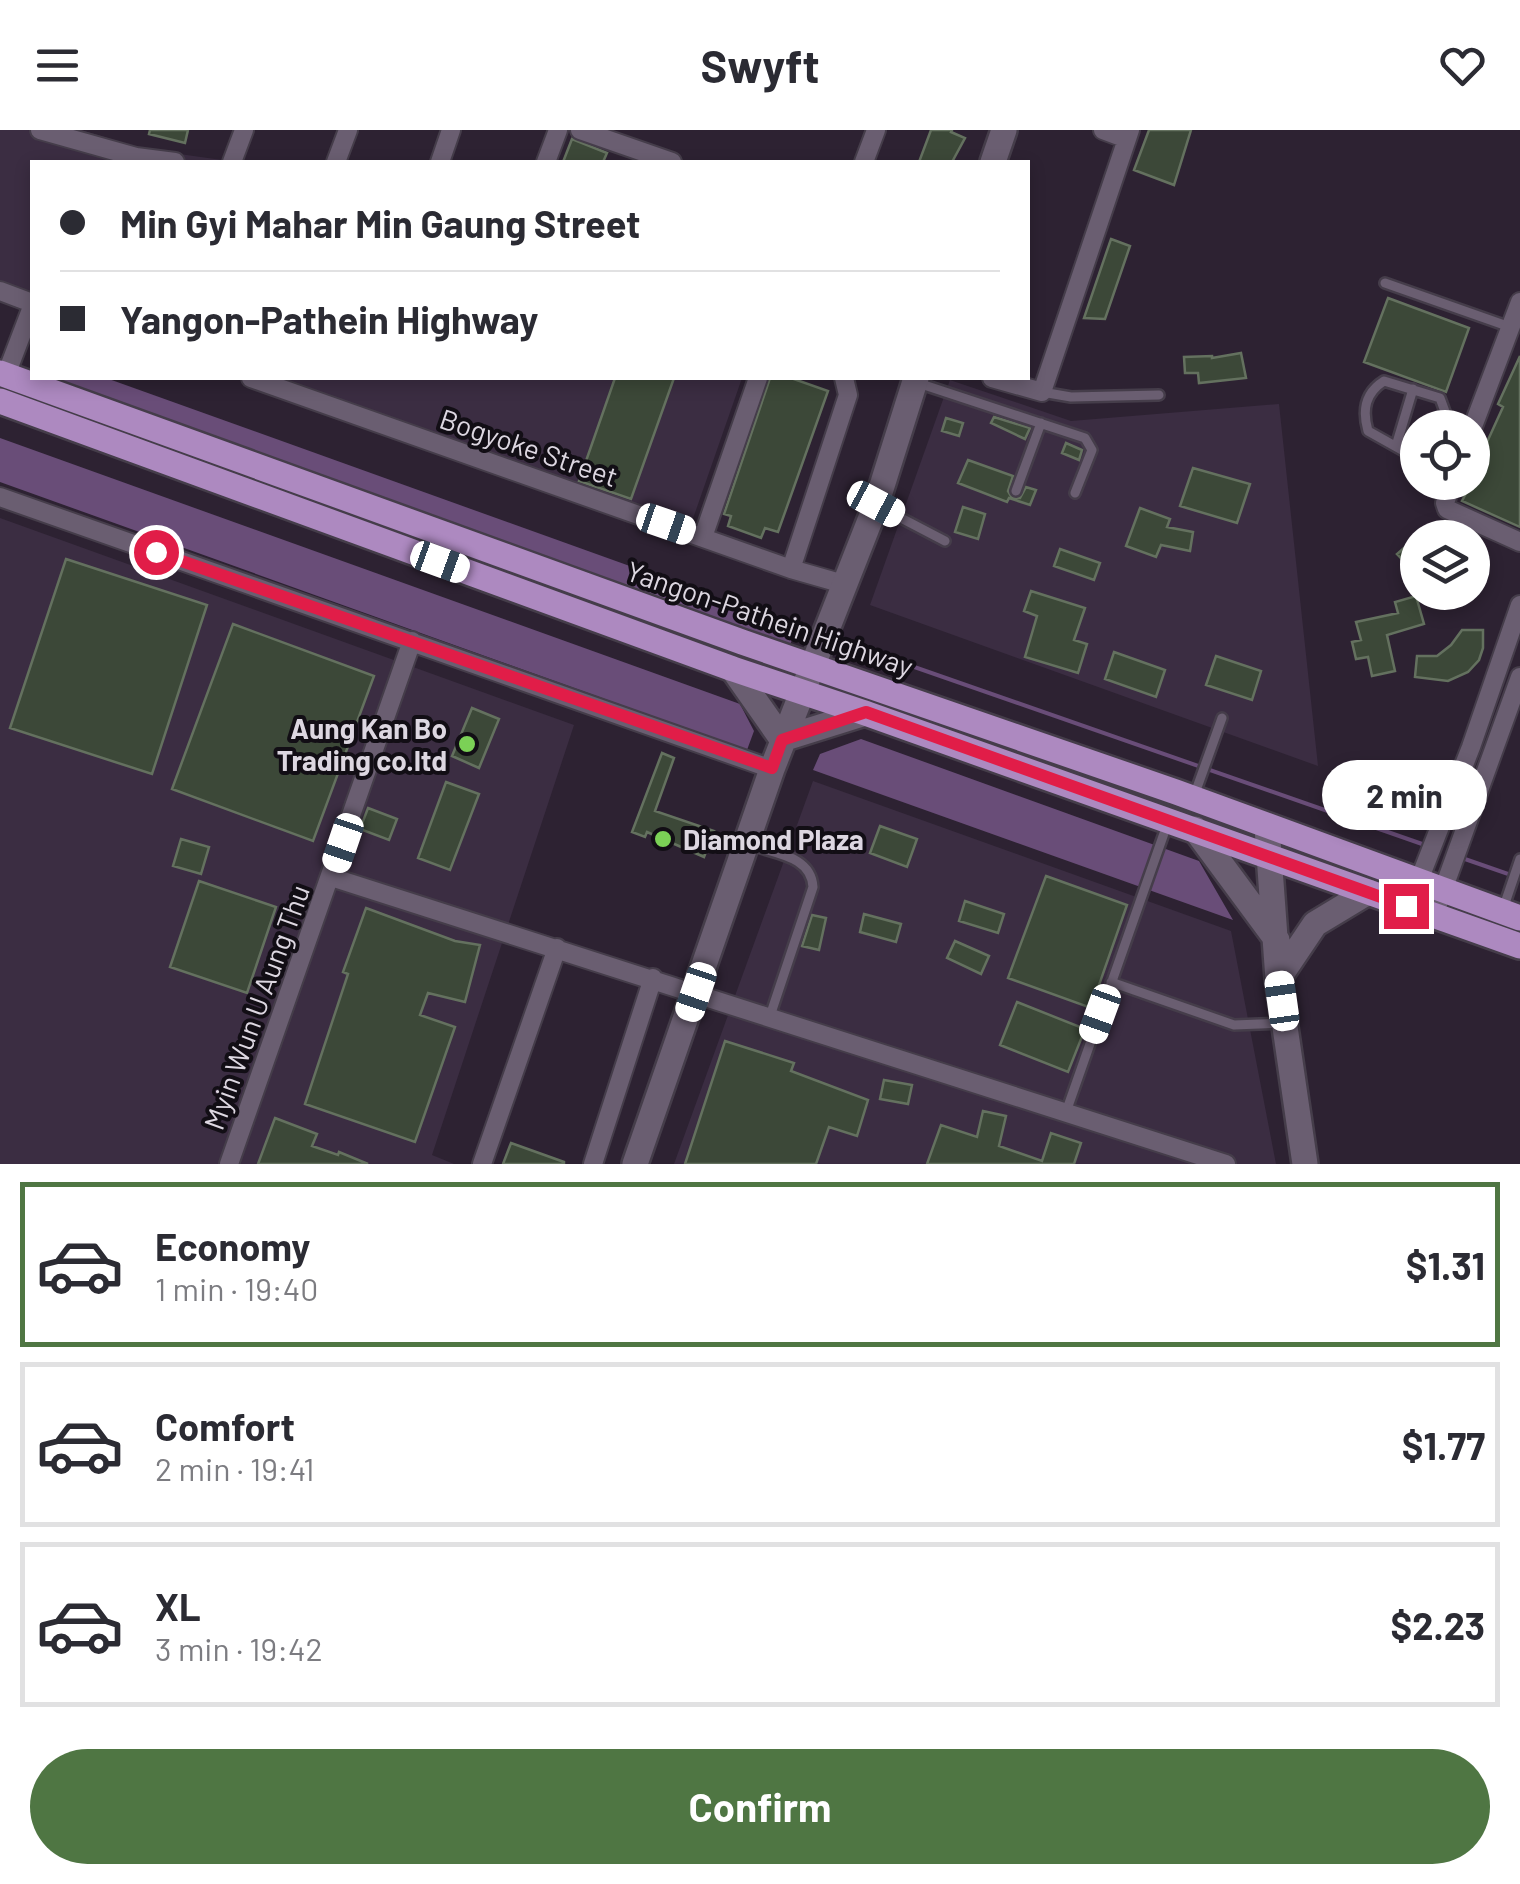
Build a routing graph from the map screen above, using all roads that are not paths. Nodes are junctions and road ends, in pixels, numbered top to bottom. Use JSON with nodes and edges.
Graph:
{"nodes":[{"id":1,"x":40,"y":130,"type":"edge"},
{"id":2,"x":244,"y":130,"type":"edge"},
{"id":3,"x":348,"y":130,"type":"edge"},
{"id":4,"x":451,"y":130,"type":"edge"},
{"id":5,"x":558,"y":130,"type":"edge"},
{"id":6,"x":580,"y":130,"type":"edge"},
{"id":7,"x":875,"y":130,"type":"edge"},
{"id":8,"x":1004,"y":130,"type":"edge"},
{"id":9,"x":1103,"y":130,"type":"edge"},
{"id":10,"x":1129,"y":134,"type":"edge"},
{"id":11,"x":159,"y":160,"type":"edge"},
{"id":12,"x":233,"y":160,"type":"edge"},
{"id":13,"x":337,"y":160,"type":"edge"},
{"id":14,"x":441,"y":160,"type":"edge"},
{"id":15,"x":547,"y":160,"type":"edge"},
{"id":16,"x":666,"y":160,"type":"edge"},
{"id":17,"x":865,"y":160,"type":"edge"},
{"id":18,"x":993,"y":160,"type":"edge"},
{"id":19,"x":1385,"y":283,"type":"dead end"},
{"id":20,"x":0,"y":291,"type":"edge"},
{"id":21,"x":1520,"y":302,"type":"edge"},
{"id":22,"x":30,"y":304,"type":"edge"},
{"id":23,"x":30,"y":310,"type":"edge"},
{"id":24,"x":1511,"y":327,"type":"junction"},
{"id":25,"x":5,"y":374,"type":"edge"},
{"id":26,"x":257,"y":380,"type":"edge"},
{"id":27,"x":757,"y":380,"type":"edge"},
{"id":28,"x":844,"y":380,"type":"edge"},
{"id":29,"x":916,"y":380,"type":"edge"},
{"id":30,"x":999,"y":380,"type":"edge"},
{"id":31,"x":1413,"y":389,"type":"junction"},
{"id":32,"x":1042,"y":392,"type":"junction"},
{"id":33,"x":1159,"y":395,"type":"dead end"},
{"id":34,"x":0,"y":401,"type":"edge"},
{"id":35,"x":1445,"y":410,"type":"edge"},
{"id":36,"x":1479,"y":410,"type":"edge"},
{"id":37,"x":1041,"y":423,"type":"junction"},
{"id":38,"x":1396,"y":446,"type":"junction"},
{"id":39,"x":1400,"y":448,"type":"edge"},
{"id":40,"x":1016,"y":491,"type":"dead end"},
{"id":41,"x":1075,"y":493,"type":"dead end"},
{"id":42,"x":0,"y":497,"type":"edge"},
{"id":43,"x":1446,"y":500,"type":"edge"},
{"id":44,"x":876,"y":504,"type":"junction"},
{"id":45,"x":703,"y":537,"type":"junction"},
{"id":46,"x":945,"y":542,"type":"dead end"},
{"id":47,"x":1520,"y":542,"type":"edge"},
{"id":48,"x":791,"y":569,"type":"junction"},
{"id":49,"x":847,"y":585,"type":"junction"},
{"id":50,"x":1520,"y":605,"type":"edge"},
{"id":51,"x":412,"y":642,"type":"junction"},
{"id":52,"x":812,"y":666,"type":"junction"},
{"id":53,"x":733,"y":669,"type":"junction"},
{"id":54,"x":1520,"y":677,"type":"edge"},
{"id":55,"x":802,"y":693,"type":"junction"},
{"id":56,"x":866,"y":712,"type":"junction"},
{"id":57,"x":1222,"y":718,"type":"dead end"},
{"id":58,"x":782,"y":740,"type":"junction"},
{"id":59,"x":772,"y":768,"type":"junction"},
{"id":60,"x":1193,"y":799,"type":"junction"},
{"id":61,"x":1169,"y":819,"type":"junction"},
{"id":62,"x":1268,"y":827,"type":"junction"},
{"id":63,"x":1195,"y":829,"type":"junction"},
{"id":64,"x":748,"y":844,"type":"junction"},
{"id":65,"x":1270,"y":857,"type":"junction"},
{"id":66,"x":1520,"y":859,"type":"edge"},
{"id":67,"x":331,"y":877,"type":"junction"},
{"id":68,"x":1418,"y":883,"type":"junction"},
{"id":69,"x":1368,"y":892,"type":"junction"},
{"id":70,"x":1439,"y":903,"type":"junction"},
{"id":71,"x":1511,"y":915,"type":"edge"},
{"id":72,"x":1277,"y":940,"type":"junction"},
{"id":73,"x":1520,"y":946,"type":"edge"},
{"id":74,"x":557,"y":948,"type":"junction"},
{"id":75,"x":652,"y":978,"type":"junction"},
{"id":76,"x":1278,"y":979,"type":"junction"},
{"id":77,"x":1111,"y":982,"type":"junction"},
{"id":78,"x":696,"y":992,"type":"junction"},
{"id":79,"x":770,"y":1016,"type":"junction"},
{"id":80,"x":1285,"y":1023,"type":"junction"},
{"id":81,"x":1066,"y":1112,"type":"junction"},
{"id":82,"x":229,"y":1164,"type":"edge"},
{"id":83,"x":482,"y":1164,"type":"edge"},
{"id":84,"x":593,"y":1164,"type":"edge"},
{"id":85,"x":636,"y":1164,"type":"edge"},
{"id":86,"x":1226,"y":1164,"type":"edge"},
{"id":87,"x":1305,"y":1164,"type":"edge"}],
"edges":[{"from":1,"to":11,"type":"street"},
{"from":2,"to":12,"type":"street"},
{"from":3,"to":13,"type":"street"},
{"from":4,"to":14,"type":"street"},
{"from":5,"to":15,"type":"street"},
{"from":6,"to":16,"type":"street"},
{"from":7,"to":17,"type":"street"},
{"from":8,"to":18,"type":"street"},
{"from":9,"to":10,"type":"street"},
{"from":10,"to":32,"type":"street"},
{"from":19,"to":24,"type":"lane"},
{"from":20,"to":22,"type":"street"},
{"from":21,"to":24,"type":"street"},
{"from":23,"to":25,"type":"street"},
{"from":24,"to":36,"type":"street"},
{"from":25,"to":52,"type":"main road","name":"Yangon-Pathein Highway"},
{"from":26,"to":45,"type":"street","name":"Bogyoke Street"},
{"from":27,"to":45,"type":"street"},
{"from":28,"to":48,"type":"street"},
{"from":29,"to":37,"type":"lane"},
{"from":29,"to":44,"type":"street"},
{"from":30,"to":32,"type":"street"},
{"from":31,"to":35,"type":"lane"},
{"from":31,"to":38,"type":"lane"},
{"from":31,"to":38,"type":"lane"},
{"from":32,"to":33,"type":"lane"},
{"from":34,"to":53,"type":"main road","name":"Yangon-Pathein Highway"},
{"from":37,"to":40,"type":"lane"},
{"from":37,"to":41,"type":"lane"},
{"from":38,"to":39,"type":"lane"},
{"from":42,"to":51,"type":"street"},
{"from":43,"to":47,"type":"street"},
{"from":44,"to":46,"type":"lane"},
{"from":44,"to":49,"type":"street"},
{"from":45,"to":48,"type":"street","name":"Bogyoke Street"},
{"from":48,"to":49,"type":"street","name":"Bogyoke Street"},
{"from":49,"to":52,"type":"street"},
{"from":50,"to":68,"type":"street"},
{"from":51,"to":59,"type":"street"},
{"from":51,"to":67,"type":"street","name":"Myin Wun U Aung Thu"},
{"from":52,"to":55,"type":"street"},
{"from":52,"to":60,"type":"main road","name":"Yangon-Pathein Highway"},
{"from":53,"to":55,"type":"main road","name":"Yangon-Pathein Highway"},
{"from":53,"to":58,"type":"street"},
{"from":54,"to":70,"type":"street"},
{"from":55,"to":56,"type":"main road","name":"Yangon-Pathein Highway"},
{"from":55,"to":58,"type":"street"},
{"from":56,"to":58,"type":"street"},
{"from":56,"to":61,"type":"main road","name":"Yangon-Pathein Highway"},
{"from":57,"to":60,"type":"lane"},
{"from":58,"to":59,"type":"street"},
{"from":59,"to":64,"type":"street"},
{"from":60,"to":62,"type":"main road","name":"Yangon-Pathein Highway"},
{"from":61,"to":63,"type":"main road","name":"Yangon-Pathein Highway"},
{"from":61,"to":77,"type":"lane"},
{"from":62,"to":65,"type":"street"},
{"from":62,"to":68,"type":"main road","name":"Yangon-Pathein Highway"},
{"from":63,"to":65,"type":"main road","name":"Yangon-Pathein Highway"},
{"from":63,"to":72,"type":"street"},
{"from":64,"to":78,"type":"street"},
{"from":64,"to":79,"type":"lane"},
{"from":65,"to":69,"type":"main road","name":"Yangon-Pathein Highway"},
{"from":65,"to":72,"type":"street"},
{"from":66,"to":71,"type":"lane"},
{"from":67,"to":74,"type":"street"},
{"from":67,"to":82,"type":"street","name":"Myin Wun U Aung Thu"},
{"from":68,"to":70,"type":"main road","name":"Yangon-Pathein Highway"},
{"from":69,"to":70,"type":"main road","name":"Yangon-Pathein Highway"},
{"from":69,"to":76,"type":"street"},
{"from":70,"to":71,"type":"main road","name":"Yangon-Pathein Highway"},
{"from":70,"to":73,"type":"main road","name":"Yangon-Pathein Highway"},
{"from":72,"to":76,"type":"street"},
{"from":74,"to":75,"type":"street"},
{"from":74,"to":83,"type":"street"},
{"from":75,"to":78,"type":"street"},
{"from":75,"to":84,"type":"street"},
{"from":76,"to":80,"type":"street"},
{"from":77,"to":80,"type":"lane"},
{"from":77,"to":81,"type":"lane"},
{"from":78,"to":79,"type":"street"},
{"from":78,"to":85,"type":"street"},
{"from":79,"to":81,"type":"street"},
{"from":80,"to":87,"type":"street"},
{"from":81,"to":86,"type":"street"}]}
